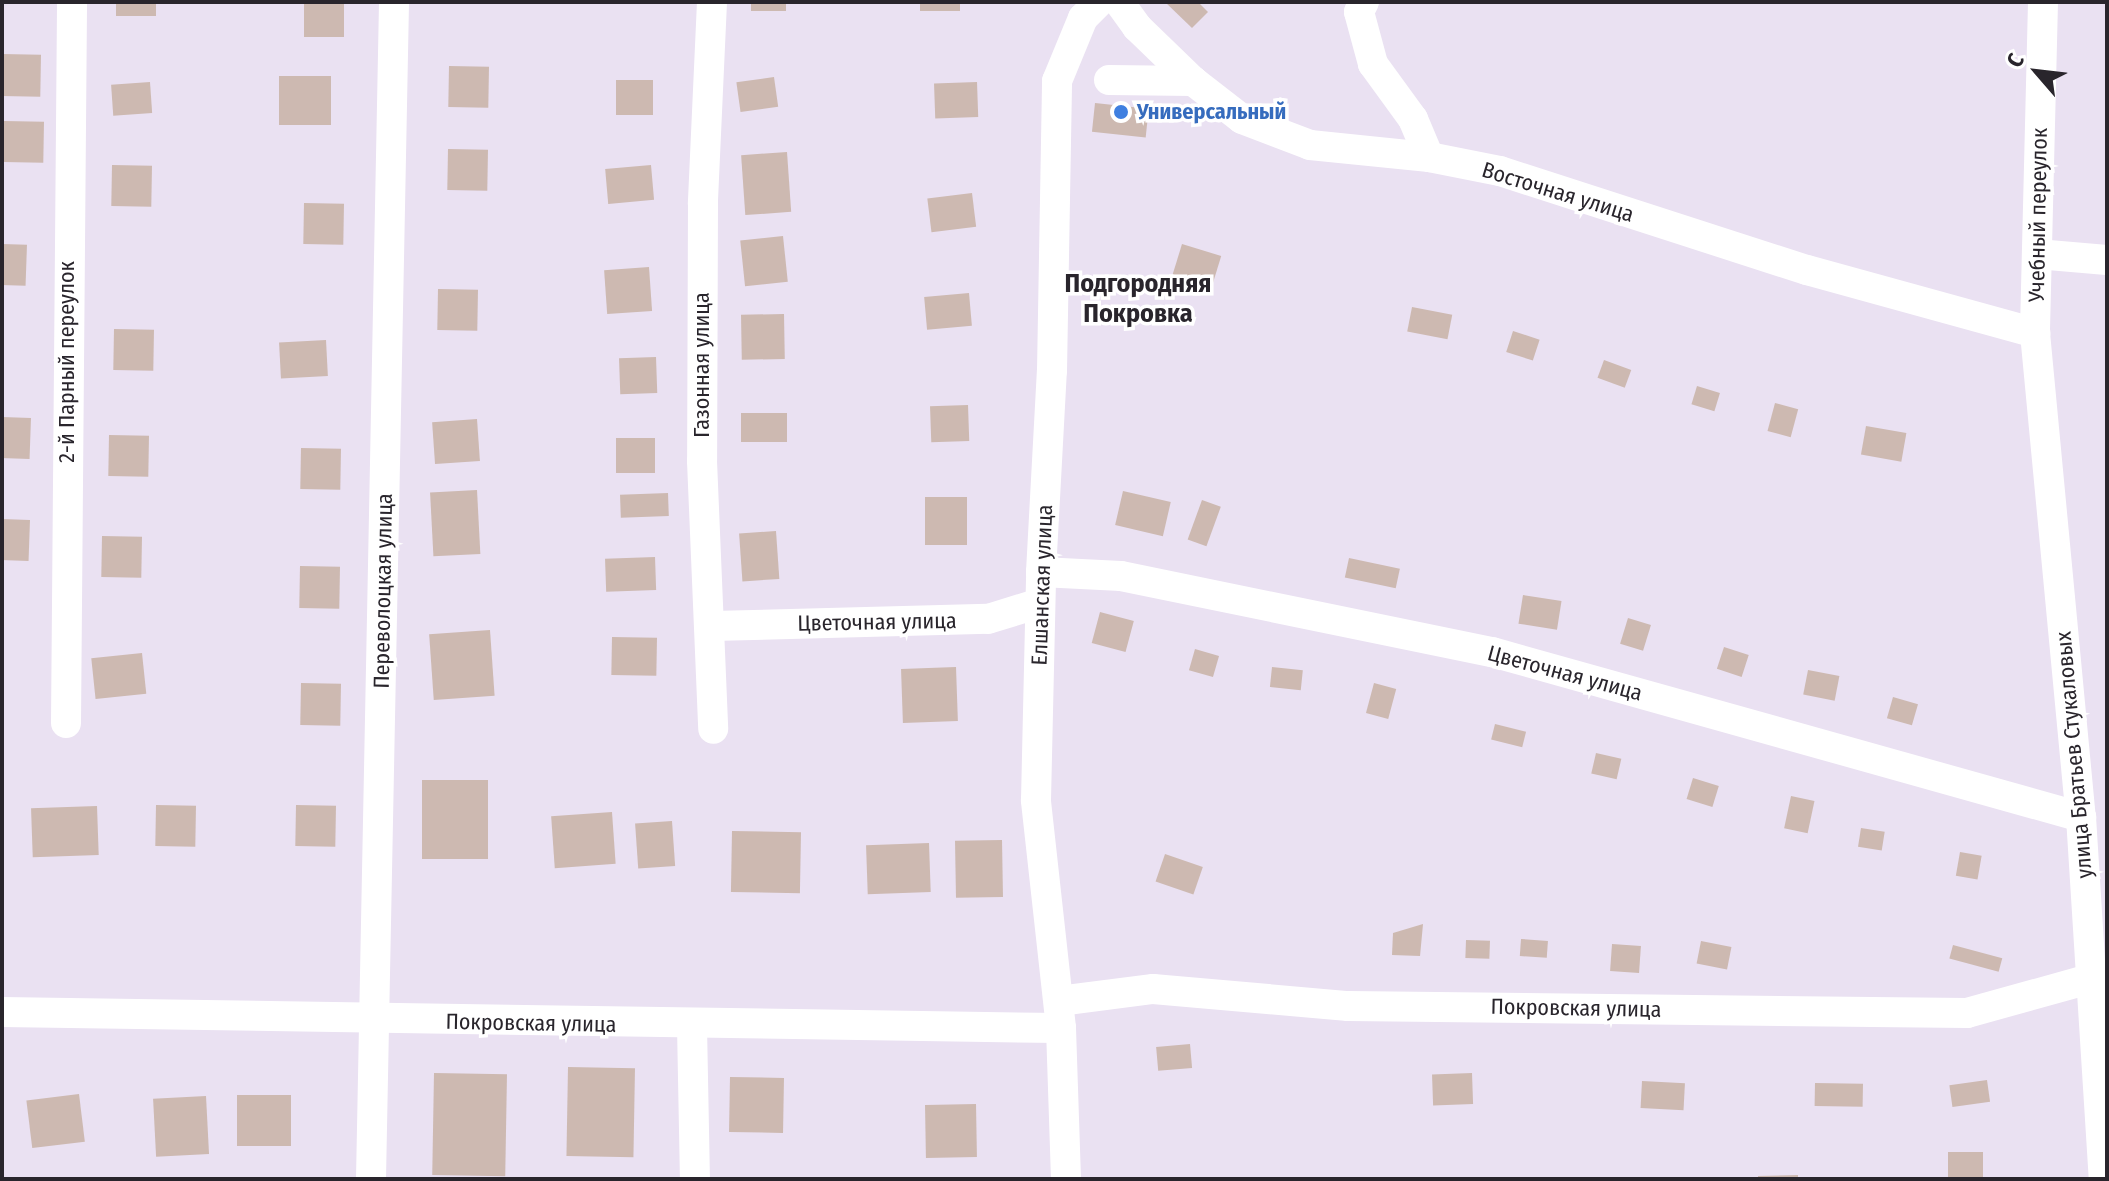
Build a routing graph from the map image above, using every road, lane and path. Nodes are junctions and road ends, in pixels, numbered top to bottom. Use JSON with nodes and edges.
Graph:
{"nodes":[{"id":1,"x":72,"y":2,"type":"edge"},
{"id":2,"x":394,"y":2,"type":"edge"},
{"id":3,"x":712,"y":2,"type":"edge"},
{"id":4,"x":1099,"y":2,"type":"edge"},
{"id":5,"x":1119,"y":2,"type":"edge"},
{"id":6,"x":1364,"y":2,"type":"edge"},
{"id":7,"x":2043,"y":2,"type":"edge"},
{"id":8,"x":1109,"y":80,"type":"dead end"},
{"id":9,"x":1193,"y":81,"type":"junction"},
{"id":10,"x":1429,"y":157,"type":"junction"},
{"id":11,"x":2037,"y":254,"type":"junction"},
{"id":12,"x":2107,"y":260,"type":"edge"},
{"id":13,"x":2035,"y":333,"type":"junction"},
{"id":14,"x":1041,"y":572,"type":"junction"},
{"id":15,"x":1040,"y":603,"type":"junction"},
{"id":16,"x":712,"y":626,"type":"junction"},
{"id":17,"x":66,"y":723,"type":"dead end"},
{"id":18,"x":713,"y":729,"type":"dead end"},
{"id":19,"x":2081,"y":817,"type":"junction"},
{"id":20,"x":2090,"y":979,"type":"junction"},
{"id":21,"x":2,"y":1012,"type":"edge"},
{"id":22,"x":1060,"y":1015,"type":"junction"},
{"id":23,"x":375,"y":1019,"type":"junction"},
{"id":24,"x":692,"y":1026,"type":"junction"},
{"id":25,"x":371,"y":1179,"type":"edge"},
{"id":26,"x":695,"y":1179,"type":"edge"},
{"id":27,"x":1066,"y":1179,"type":"edge"},
{"id":28,"x":2104,"y":1179,"type":"edge"}],
"edges":[{"from":1,"to":17,"type":"street","name":"2-й Парный переулок"},
{"from":2,"to":23,"type":"street","name":"Переволоцкая улица"},
{"from":3,"to":16,"type":"street","name":"Газонная улица"},
{"from":4,"to":14,"type":"street","name":"Елшанская улица"},
{"from":5,"to":9,"type":"street","name":"Восточная улица"},
{"from":6,"to":10,"type":"street"},
{"from":7,"to":11,"type":"street","name":"Учебный переулок"},
{"from":8,"to":9,"type":"street"},
{"from":9,"to":10,"type":"street","name":"Восточная улица"},
{"from":10,"to":13,"type":"street","name":"Восточная улица"},
{"from":11,"to":12,"type":"street"},
{"from":11,"to":13,"type":"street","name":"Учебный переулок"},
{"from":13,"to":19,"type":"street","name":"улица Братьев Стукаловых"},
{"from":14,"to":15,"type":"street","name":"Елшанская улица"},
{"from":14,"to":19,"type":"street","name":"Цветочная улица"},
{"from":15,"to":16,"type":"street","name":"Цветочная улица"},
{"from":15,"to":22,"type":"street","name":"Елшанская улица"},
{"from":16,"to":18,"type":"street","name":"Газонная улица"},
{"from":19,"to":20,"type":"street","name":"улица Братьев Стукаловых"},
{"from":20,"to":22,"type":"street","name":"Покровская улица"},
{"from":20,"to":28,"type":"street","name":"улица Братьев Стукаловых"},
{"from":21,"to":23,"type":"street","name":"Покровская улица"},
{"from":22,"to":24,"type":"street","name":"Покровская улица"},
{"from":22,"to":27,"type":"street","name":"Елшанская улица"},
{"from":23,"to":24,"type":"street","name":"Покровская улица"},
{"from":23,"to":25,"type":"street","name":"Переволоцкая улица"},
{"from":24,"to":26,"type":"street"}]}
